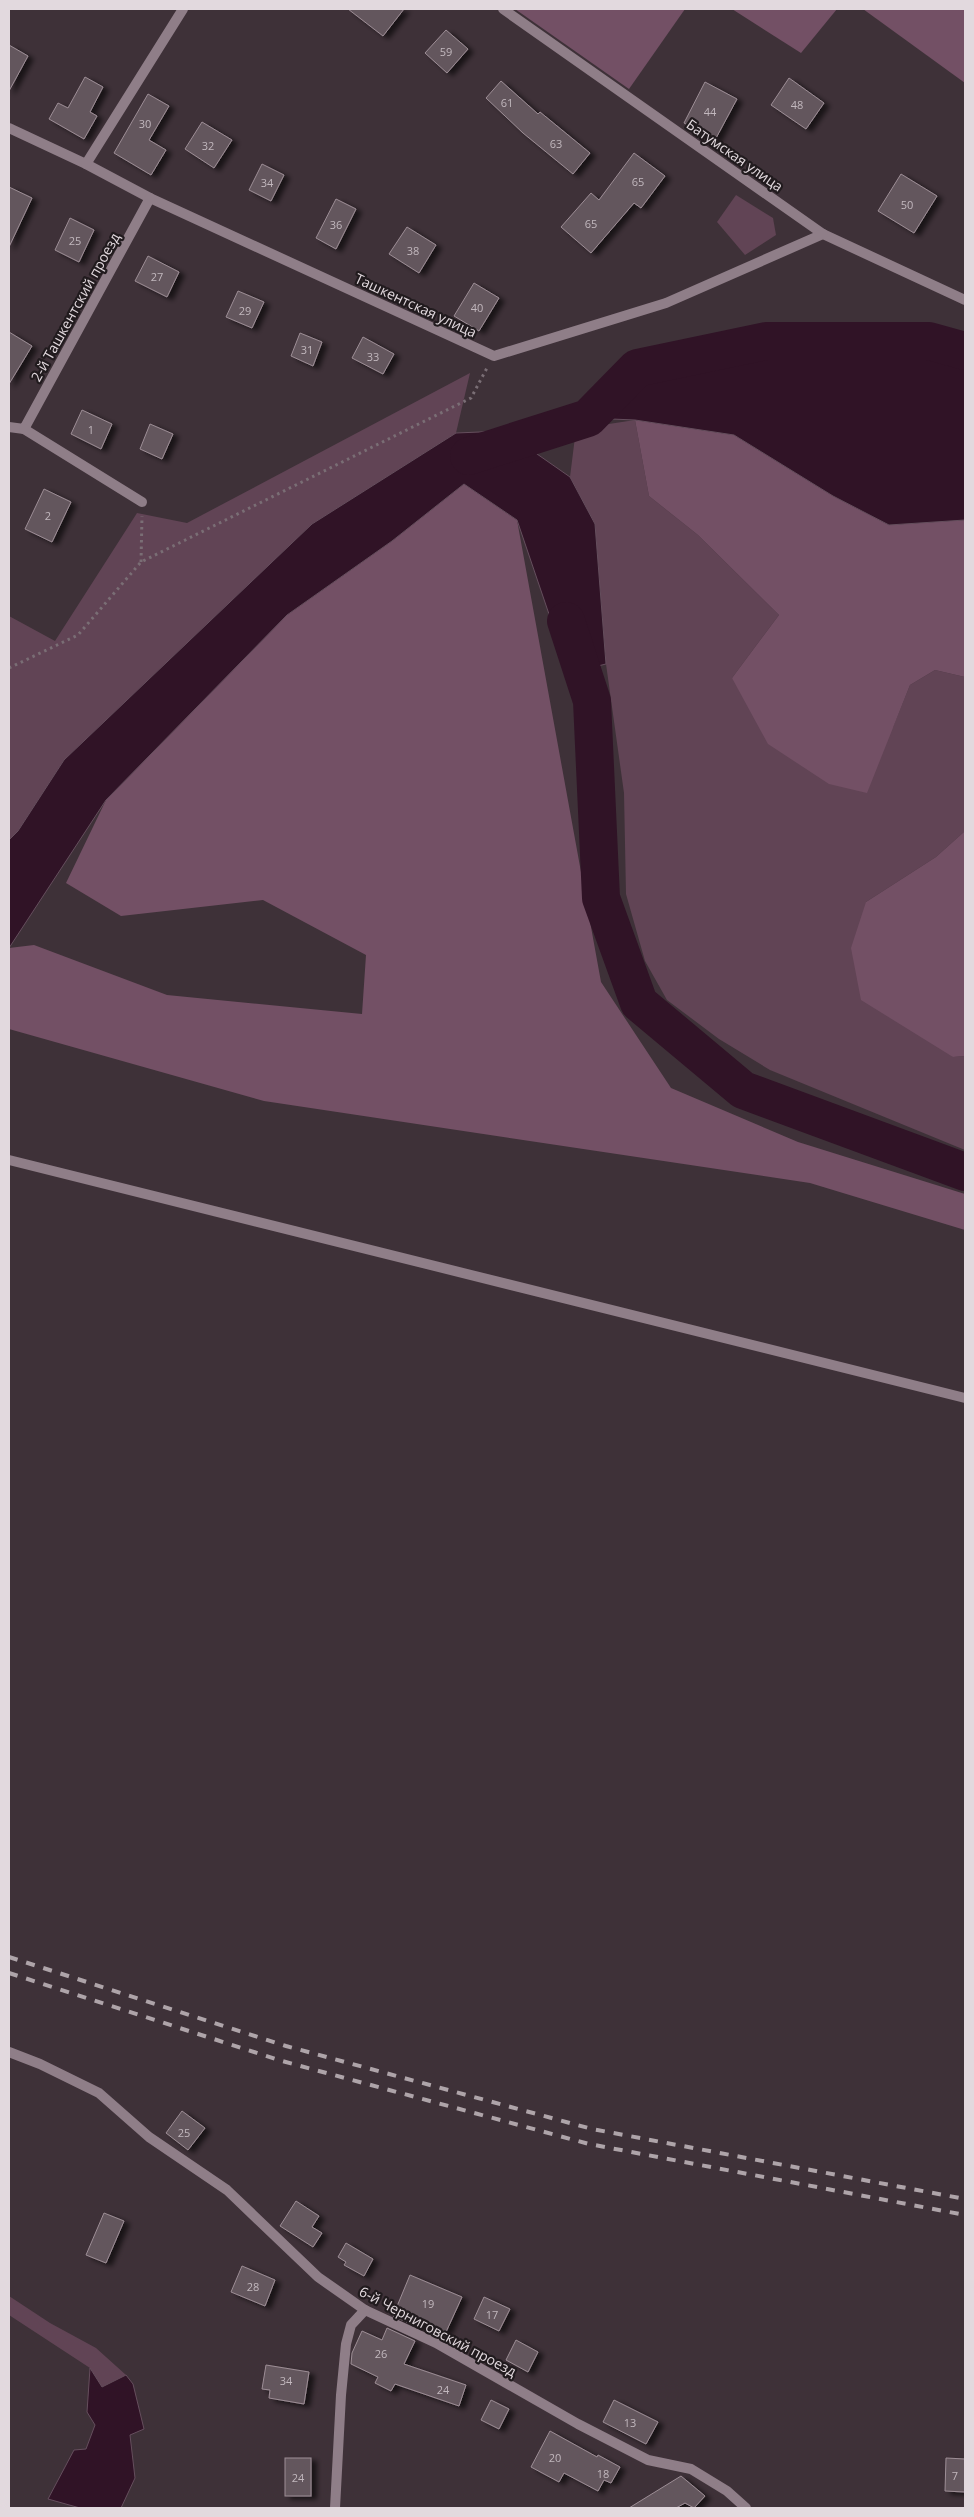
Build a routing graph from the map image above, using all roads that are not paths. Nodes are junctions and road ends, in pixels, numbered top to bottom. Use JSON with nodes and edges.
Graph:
{"nodes":[{"id":1,"x":183,"y":9,"type":"edge"},
{"id":2,"x":503,"y":9,"type":"edge"},
{"id":3,"x":9,"y":128,"type":"edge"},
{"id":4,"x":86,"y":164,"type":"junction"},
{"id":5,"x":150,"y":198,"type":"junction"},
{"id":6,"x":823,"y":234,"type":"junction"},
{"id":7,"x":965,"y":300,"type":"edge"},
{"id":8,"x":9,"y":427,"type":"edge"},
{"id":9,"x":24,"y":429,"type":"junction"},
{"id":10,"x":142,"y":502,"type":"road end"},
{"id":11,"x":9,"y":1160,"type":"edge"},
{"id":12,"x":965,"y":1398,"type":"edge"},
{"id":13,"x":9,"y":2052,"type":"edge"},
{"id":14,"x":364,"y":2310,"type":"junction"},
{"id":15,"x":336,"y":2508,"type":"edge"},
{"id":16,"x":746,"y":2508,"type":"edge"}],
"edges":[{"from":1,"to":4,"type":"street"},
{"from":2,"to":6,"type":"street","name":"Батумская улица"},
{"from":3,"to":4,"type":"street","name":"Ташкентская улица"},
{"from":4,"to":5,"type":"street","name":"Ташкентская улица"},
{"from":5,"to":6,"type":"street","name":"Ташкентская улица"},
{"from":5,"to":9,"type":"street","name":"2-й Ташкентский проезд"},
{"from":6,"to":7,"type":"street","name":"Батумская улица"},
{"from":8,"to":9,"type":"street"},
{"from":9,"to":10,"type":"street"},
{"from":11,"to":12,"type":"street"},
{"from":13,"to":14,"type":"street","name":"6-й Черниговский проезд"},
{"from":14,"to":15,"type":"street"},
{"from":14,"to":16,"type":"street","name":"6-й Черниговский проезд"}]}
